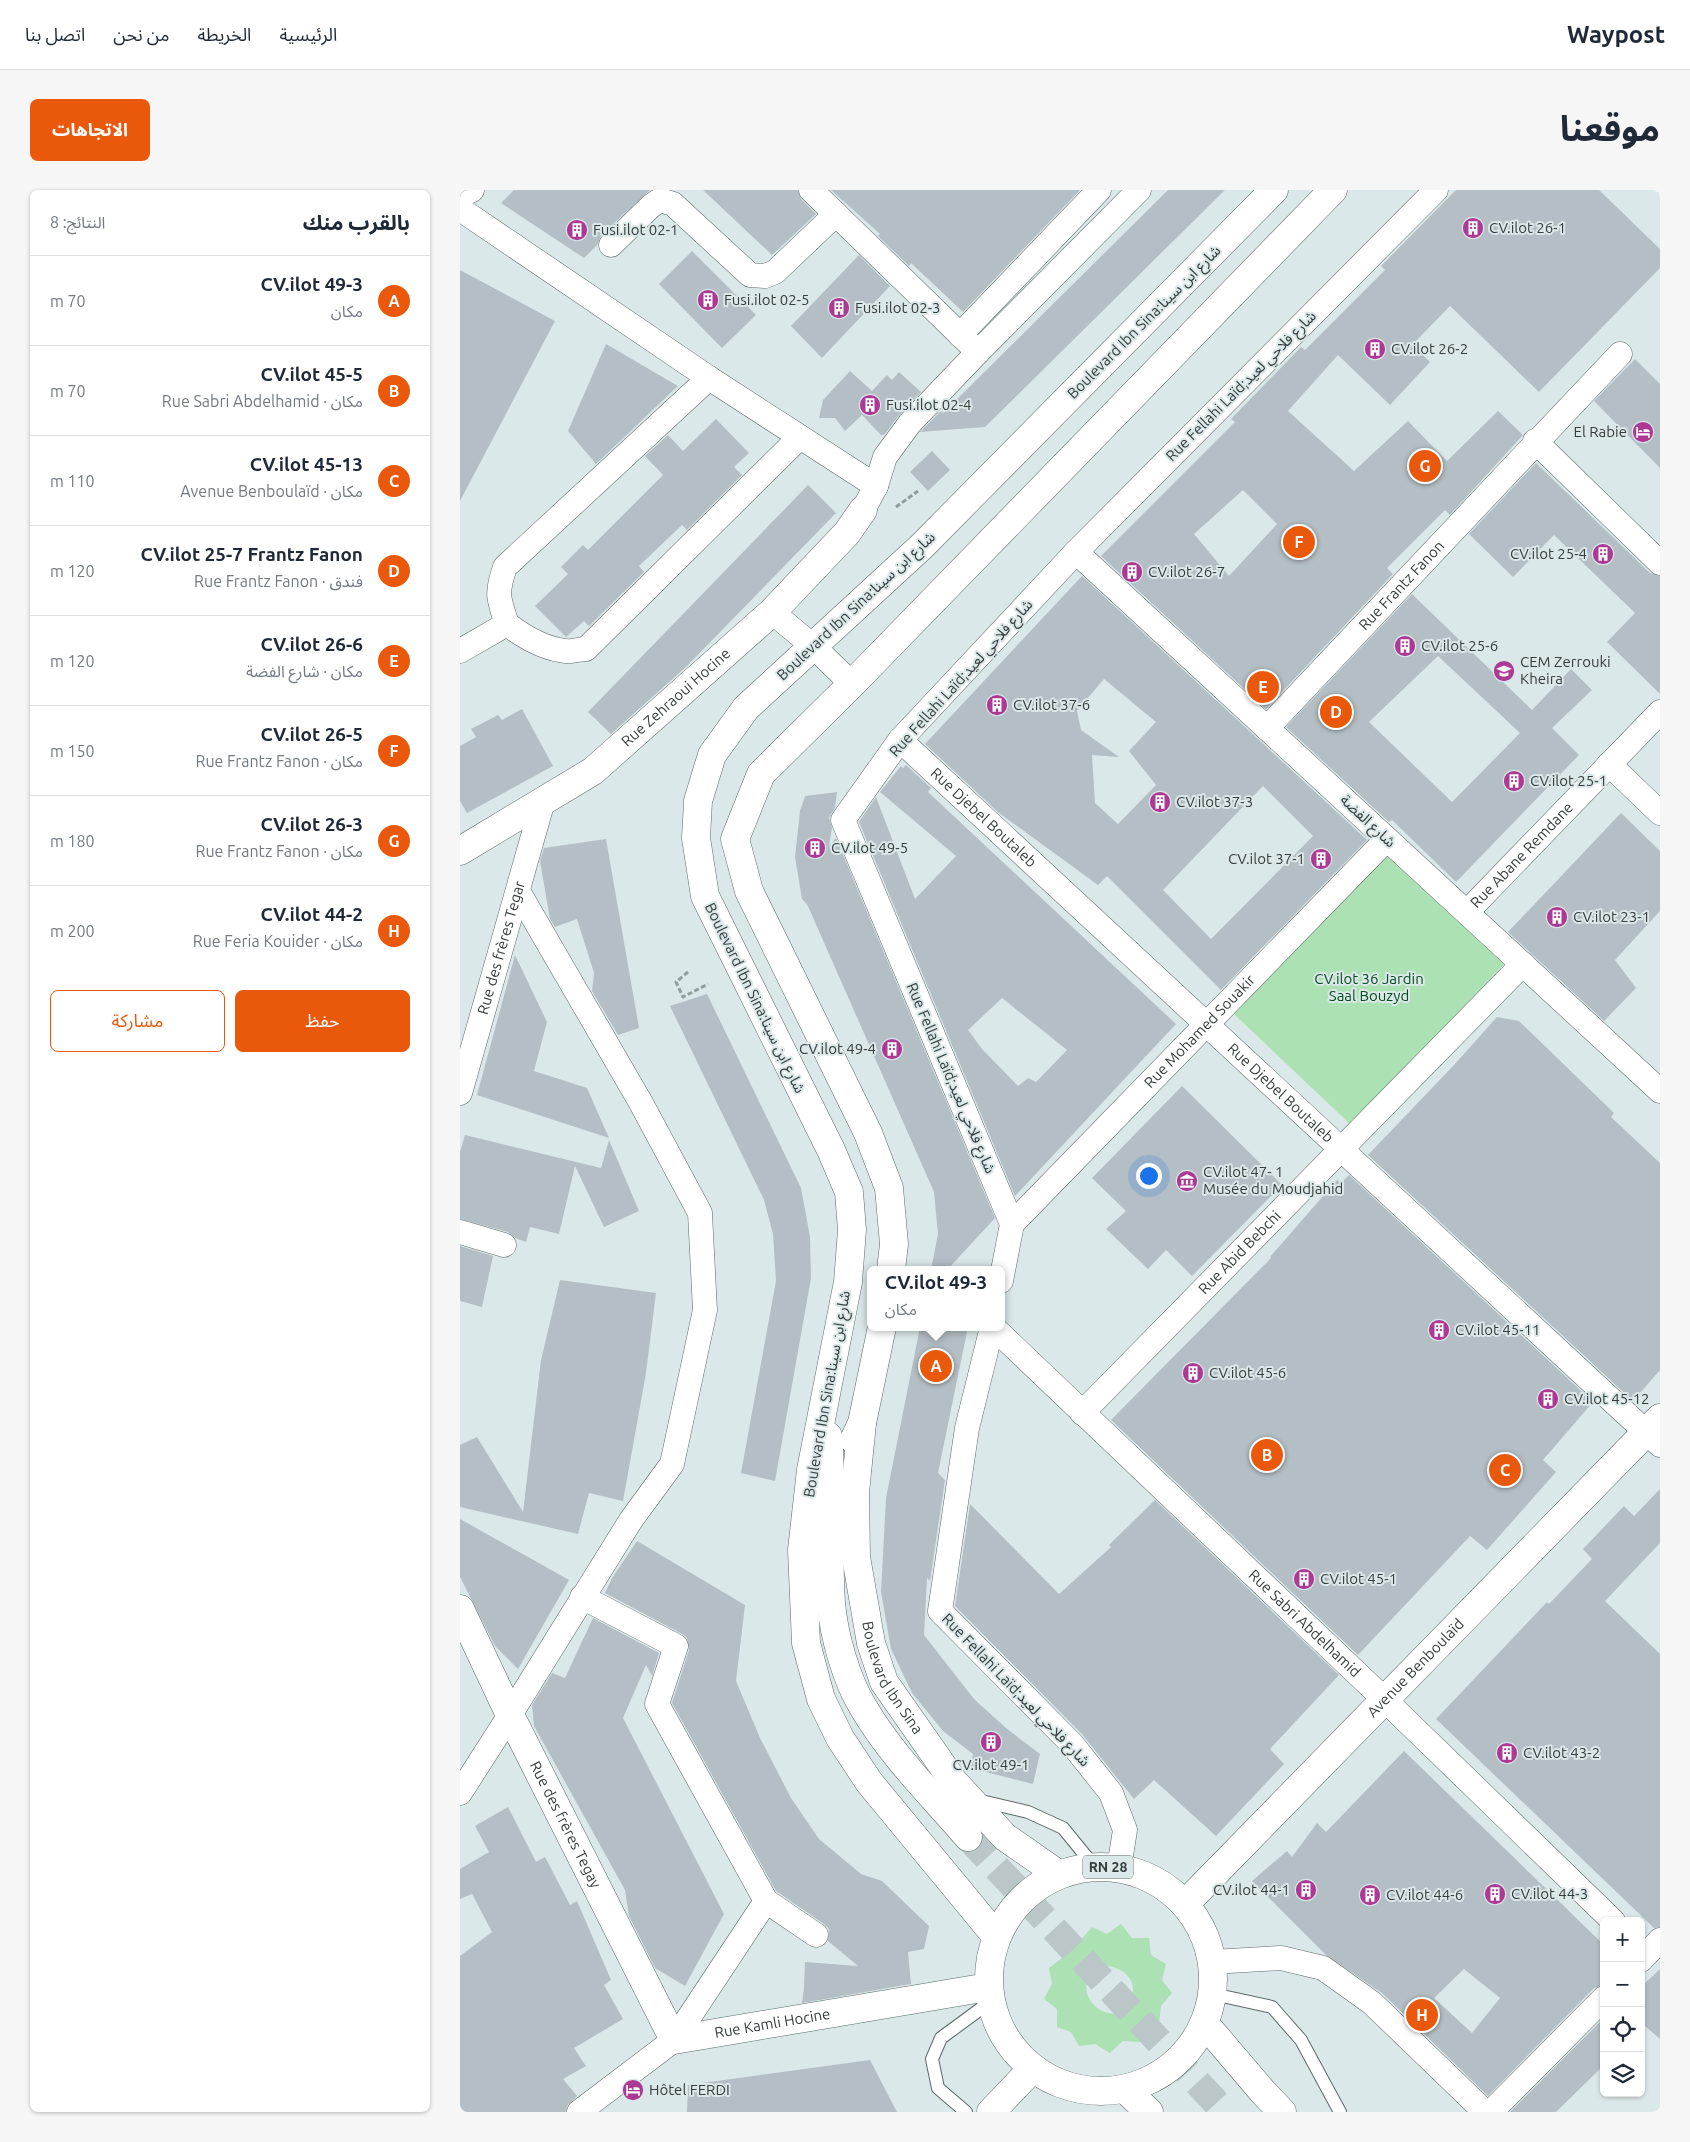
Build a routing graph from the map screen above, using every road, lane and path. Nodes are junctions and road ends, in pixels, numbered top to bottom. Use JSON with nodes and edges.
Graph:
{"nodes":[{"id":1,"x":472,"y":190,"type":"edge"},
{"id":2,"x":811,"y":190,"type":"edge"},
{"id":3,"x":1099,"y":190,"type":"edge"},
{"id":4,"x":1138,"y":190,"type":"edge"},
{"id":5,"x":1274,"y":190,"type":"edge"},
{"id":6,"x":1333,"y":190,"type":"edge"},
{"id":7,"x":1436,"y":190,"type":"edge"},
{"id":8,"x":460,"y":196,"type":"edge"},
{"id":9,"x":460,"y":209,"type":"edge"},
{"id":10,"x":836,"y":214,"type":"junction"},
{"id":11,"x":611,"y":245,"type":"dead end"},
{"id":12,"x":960,"y":335,"type":"junction"},
{"id":13,"x":978,"y":352,"type":"junction"},
{"id":14,"x":1620,"y":354,"type":"dead end"},
{"id":15,"x":709,"y":378,"type":"junction"},
{"id":16,"x":799,"y":438,"type":"junction"},
{"id":17,"x":1535,"y":441,"type":"junction"},
{"id":18,"x":876,"y":486,"type":"junction"},
{"id":19,"x":918,"y":492,"type":"dead end"},
{"id":20,"x":876,"y":510,"type":"junction"},
{"id":21,"x":1076,"y":552,"type":"junction"},
{"id":22,"x":1660,"y":564,"type":"edge"},
{"id":23,"x":772,"y":612,"type":"junction"},
{"id":24,"x":507,"y":624,"type":"junction"},
{"id":25,"x":814,"y":647,"type":"junction"},
{"id":26,"x":460,"y":652,"type":"edge"},
{"id":27,"x":852,"y":684,"type":"junction"},
{"id":28,"x":1660,"y":712,"type":"edge"},
{"id":29,"x":1267,"y":728,"type":"junction"},
{"id":30,"x":900,"y":740,"type":"junction"},
{"id":31,"x":1609,"y":764,"type":"junction"},
{"id":32,"x":543,"y":801,"type":"junction"},
{"id":33,"x":1660,"y":813,"type":"edge"},
{"id":34,"x":1387,"y":838,"type":"junction"},
{"id":35,"x":460,"y":851,"type":"edge"},
{"id":36,"x":518,"y":891,"type":"junction"},
{"id":37,"x":1467,"y":912,"type":"junction"},
{"id":38,"x":1523,"y":964,"type":"junction"},
{"id":39,"x":688,"y":972,"type":"dead end"},
{"id":40,"x":708,"y":984,"type":"dead end"},
{"id":41,"x":1207,"y":1024,"type":"junction"},
{"id":42,"x":1660,"y":1091,"type":"edge"},
{"id":43,"x":460,"y":1093,"type":"edge"},
{"id":44,"x":1342,"y":1150,"type":"junction"},
{"id":45,"x":1012,"y":1224,"type":"junction"},
{"id":46,"x":460,"y":1232,"type":"edge"},
{"id":47,"x":504,"y":1245,"type":"dead end"},
{"id":48,"x":891,"y":1266,"type":"edge"},
{"id":49,"x":1004,"y":1266,"type":"edge"},
{"id":50,"x":881,"y":1331,"type":"edge"},
{"id":51,"x":992,"y":1331,"type":"edge"},
{"id":52,"x":997,"y":1331,"type":"edge"},
{"id":53,"x":823,"y":1403,"type":"junction"},
{"id":54,"x":1082,"y":1413,"type":"junction"},
{"id":55,"x":862,"y":1423,"type":"junction"},
{"id":56,"x":1655,"y":1432,"type":"edge"},
{"id":57,"x":830,"y":1507,"type":"junction"},
{"id":58,"x":582,"y":1596,"type":"junction"},
{"id":59,"x":460,"y":1608,"type":"edge"},
{"id":60,"x":1386,"y":1701,"type":"junction"},
{"id":61,"x":510,"y":1715,"type":"junction"},
{"id":62,"x":460,"y":1793,"type":"edge"},
{"id":63,"x":969,"y":1798,"type":"junction"},
{"id":64,"x":968,"y":1837,"type":"tunnel mouth"},
{"id":65,"x":1107,"y":1867,"type":"junction"},
{"id":66,"x":1058,"y":1874,"type":"junction"},
{"id":67,"x":766,"y":1901,"type":"junction"},
{"id":68,"x":1185,"y":1904,"type":"junction"},
{"id":69,"x":1609,"y":1917,"type":"edge"},
{"id":70,"x":816,"y":1935,"type":"dead end"},
{"id":71,"x":996,"y":1936,"type":"junction"},
{"id":72,"x":1212,"y":1962,"type":"junction"},
{"id":73,"x":1213,"y":1994,"type":"junction"},
{"id":74,"x":989,"y":1995,"type":"junction"},
{"id":75,"x":1600,"y":2002,"type":"edge"},
{"id":76,"x":1205,"y":2024,"type":"junction"},
{"id":77,"x":674,"y":2040,"type":"junction"},
{"id":78,"x":1032,"y":2069,"type":"junction"},
{"id":79,"x":1126,"y":2090,"type":"junction"},
{"id":80,"x":579,"y":2112,"type":"edge"},
{"id":81,"x":966,"y":2112,"type":"edge"},
{"id":82,"x":991,"y":2112,"type":"edge"},
{"id":83,"x":1149,"y":2112,"type":"edge"},
{"id":84,"x":1282,"y":2112,"type":"edge"},
{"id":85,"x":1340,"y":2112,"type":"edge"},
{"id":86,"x":1485,"y":2112,"type":"edge"},
{"id":87,"x":1491,"y":2112,"type":"edge"}],
"edges":[{"from":1,"to":8,"type":"street"},
{"from":2,"to":10,"type":"street"},
{"from":3,"to":12,"type":"street"},
{"from":4,"to":13,"type":"street"},
{"from":5,"to":25,"type":"main road","name":"Boulevard Ibn Sina:شارع ابن سينا"},
{"from":6,"to":27,"type":"main road"},
{"from":7,"to":21,"type":"street","name":"Rue Fellahi Laïd;شارع فلاحي لعيد"},
{"from":9,"to":15,"type":"street"},
{"from":10,"to":11,"type":"street"},
{"from":10,"to":12,"type":"street"},
{"from":12,"to":13,"type":"street"},
{"from":13,"to":18,"type":"street"},
{"from":14,"to":17,"type":"street","name":"Rue Frantz Fanon"},
{"from":15,"to":16,"type":"street"},
{"from":15,"to":24,"type":"street"},
{"from":16,"to":18,"type":"street"},
{"from":16,"to":24,"type":"street"},
{"from":17,"to":22,"type":"street"},
{"from":17,"to":29,"type":"street","name":"Rue Frantz Fanon"},
{"from":18,"to":20,"type":"street"},
{"from":19,"to":20,"type":"path"},
{"from":20,"to":23,"type":"main road","name":"Rue Zehraoui Hocine"},
{"from":21,"to":29,"type":"street","name":"شارع الفضة"},
{"from":21,"to":30,"type":"street","name":"Rue Fellahi Laïd;شارع فلاحي لعيد"},
{"from":23,"to":25,"type":"street"},
{"from":23,"to":32,"type":"main road","name":"Rue Zehraoui Hocine"},
{"from":24,"to":26,"type":"street"},
{"from":25,"to":27,"type":"street"},
{"from":25,"to":53,"type":"main road","name":"Boulevard Ibn Sina:شارع ابن سينا"},
{"from":27,"to":48,"type":"main road"},
{"from":28,"to":31,"type":"street","name":"Rue Abane Remdane"},
{"from":29,"to":34,"type":"street","name":"شارع الفضة"},
{"from":30,"to":41,"type":"street","name":"Rue Djebel Boutaleb"},
{"from":30,"to":45,"type":"street","name":"Rue Fellahi Laïd;شارع فلاحي لعيد"},
{"from":31,"to":33,"type":"street"},
{"from":31,"to":37,"type":"street","name":"Rue Abane Remdane"},
{"from":32,"to":35,"type":"main road","name":"Rue Zehraoui Hocine"},
{"from":32,"to":36,"type":"street","name":"Rue des frères Tegar"},
{"from":34,"to":37,"type":"street","name":"شارع الفضة"},
{"from":34,"to":41,"type":"street","name":"Rue Mohamed Souakir"},
{"from":36,"to":43,"type":"street","name":"Rue des frères Tegar"},
{"from":36,"to":58,"type":"street"},
{"from":37,"to":38,"type":"street","name":"شارع الفضة"},
{"from":38,"to":42,"type":"street","name":"شارع الفضة"},
{"from":38,"to":44,"type":"street","name":"Rue Abid Bebchi"},
{"from":39,"to":40,"type":"path"},
{"from":41,"to":44,"type":"street","name":"Rue Djebel Boutaleb"},
{"from":41,"to":45,"type":"street","name":"Rue Mohamed Souakir"},
{"from":44,"to":54,"type":"street","name":"Rue Abid Bebchi"},
{"from":44,"to":56,"type":"street","name":"Rue Djebel Boutaleb"},
{"from":45,"to":49,"type":"street"},
{"from":46,"to":47,"type":"street"},
{"from":50,"to":55,"type":"main road","name":"Boulevard Ibn Sina:شارع ابن سينا"},
{"from":51,"to":65,"type":"street","name":"Rue Fellahi Laïd;شارع فلاحي لعيد"},
{"from":52,"to":54,"type":"street","name":"Rue Sabri Abdelhamid"},
{"from":53,"to":57,"type":"main road"},
{"from":53,"to":71,"type":"main road","name":"Boulevard Ibn Sina:شارع ابن سينا"},
{"from":54,"to":60,"type":"street","name":"Rue Sabri Abdelhamid"},
{"from":55,"to":57,"type":"main road","name":"Boulevard Ibn Sina:شارع ابن سينا"},
{"from":55,"to":63,"type":"main road","name":"Boulevard Ibn Sina"},
{"from":56,"to":60,"type":"main road","name":"Avenue Benboulaïd"},
{"from":57,"to":64,"type":"main road"},
{"from":58,"to":61,"type":"street"},
{"from":58,"to":67,"type":"street"},
{"from":59,"to":61,"type":"main road","name":"Rue des frères Tegay"},
{"from":60,"to":68,"type":"main road","name":"Avenue Benboulaïd"},
{"from":60,"to":69,"type":"street","name":"Rue Sabri Abdelhamid"},
{"from":61,"to":62,"type":"street"},
{"from":61,"to":77,"type":"main road","name":"Rue des frères Tegay"},
{"from":63,"to":65,"type":"lane"},
{"from":63,"to":66,"type":"main road","name":"Boulevard Ibn Sina"},
{"from":65,"to":66,"type":"main road","number":"RN 28"},
{"from":65,"to":68,"type":"main road","number":"RN 28"},
{"from":66,"to":71,"type":"main road","number":"RN 28"},
{"from":67,"to":70,"type":"street"},
{"from":67,"to":77,"type":"street"},
{"from":68,"to":72,"type":"main road","number":"RN 28"},
{"from":71,"to":74,"type":"main road","number":"RN 28"},
{"from":72,"to":73,"type":"main road","number":"RN 28"},
{"from":72,"to":86,"type":"street"},
{"from":73,"to":76,"type":"main road","number":"RN 28"},
{"from":73,"to":85,"type":"lane"},
{"from":74,"to":77,"type":"main road","name":"Rue Kamli Hocine"},
{"from":74,"to":78,"type":"main road","number":"RN 28"},
{"from":74,"to":81,"type":"lane"},
{"from":75,"to":87,"type":"street"},
{"from":76,"to":79,"type":"main road","number":"RN 28"},
{"from":76,"to":84,"type":"main road"},
{"from":77,"to":80,"type":"street","name":"Rue Kamli Hocine"},
{"from":78,"to":79,"type":"main road","number":"RN 28"},
{"from":78,"to":82,"type":"main road"},
{"from":79,"to":83,"type":"main road"}]}
